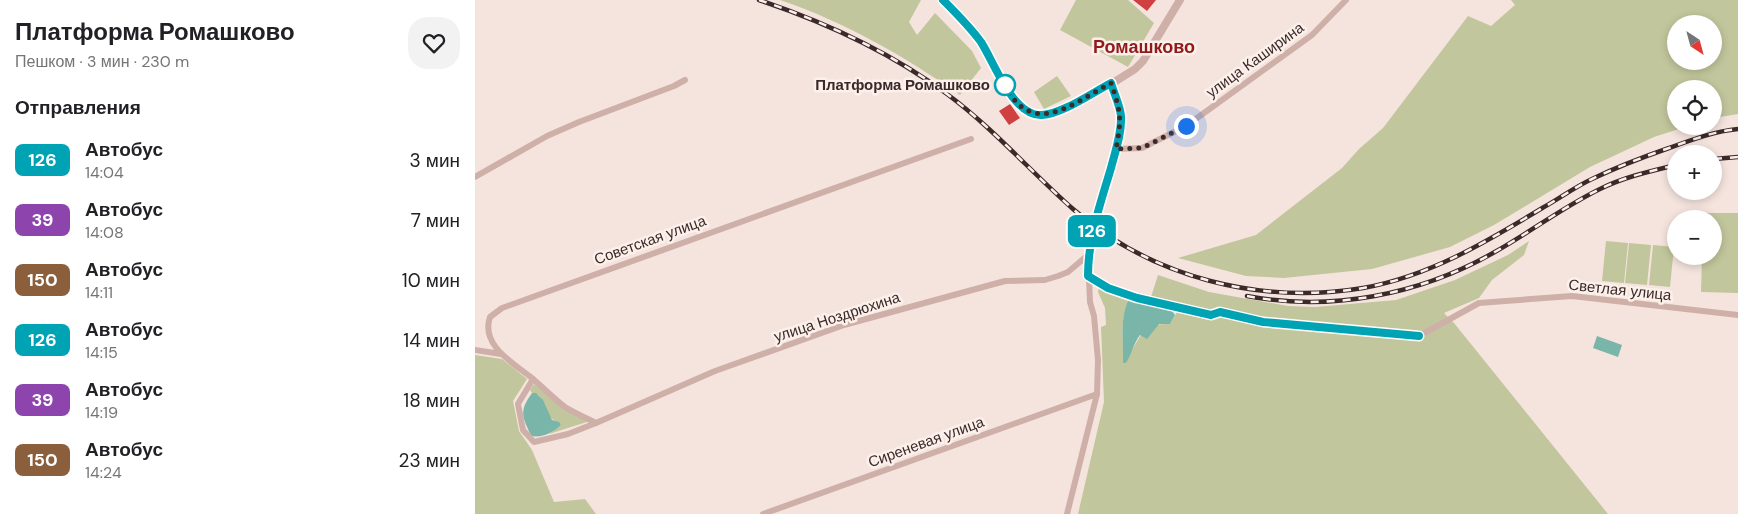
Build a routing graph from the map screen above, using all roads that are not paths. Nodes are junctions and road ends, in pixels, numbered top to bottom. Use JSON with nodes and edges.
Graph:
{"nodes":[{"id":1,"x":943,"y":0,"type":"edge"},
{"id":2,"x":1180,"y":0,"type":"edge"},
{"id":3,"x":1346,"y":0,"type":"edge"},
{"id":4,"x":685,"y":80,"type":"dead end"},
{"id":5,"x":1111,"y":83,"type":"junction"},
{"id":6,"x":971,"y":139,"type":"dead end"},
{"id":7,"x":1116,"y":149,"type":"junction"},
{"id":8,"x":475,"y":177,"type":"edge"},
{"id":9,"x":1088,"y":255,"type":"junction"},
{"id":10,"x":1088,"y":276,"type":"junction"},
{"id":11,"x":1738,"y":315,"type":"edge"},
{"id":12,"x":475,"y":350,"type":"edge"},
{"id":13,"x":501,"y":354,"type":"junction"},
{"id":14,"x":533,"y":379,"type":"junction"},
{"id":15,"x":1097,"y":394,"type":"junction"},
{"id":16,"x":596,"y":423,"type":"junction"},
{"id":17,"x":763,"y":514,"type":"edge"},
{"id":18,"x":1067,"y":514,"type":"edge"}],
"edges":[{"from":1,"to":5,"type":"street"},
{"from":2,"to":5,"type":"street"},
{"from":3,"to":7,"type":"street","name":"улица Каширина"},
{"from":4,"to":8,"type":"street"},
{"from":5,"to":7,"type":"street"},
{"from":6,"to":13,"type":"street","name":"Советская улица"},
{"from":7,"to":9,"type":"street"},
{"from":9,"to":10,"type":"street"},
{"from":9,"to":16,"type":"street","name":"улица Ноздрюхина"},
{"from":10,"to":11,"type":"street","name":"Светлая улица"},
{"from":10,"to":15,"type":"street"},
{"from":12,"to":13,"type":"street"},
{"from":13,"to":14,"type":"street","name":"Советская улица"},
{"from":14,"to":16,"type":"street","name":"Советская улица"},
{"from":14,"to":16,"type":"street","name":"улица Ноздрюхина"},
{"from":15,"to":17,"type":"street","name":"Сиреневая улица"},
{"from":15,"to":18,"type":"street"}]}
